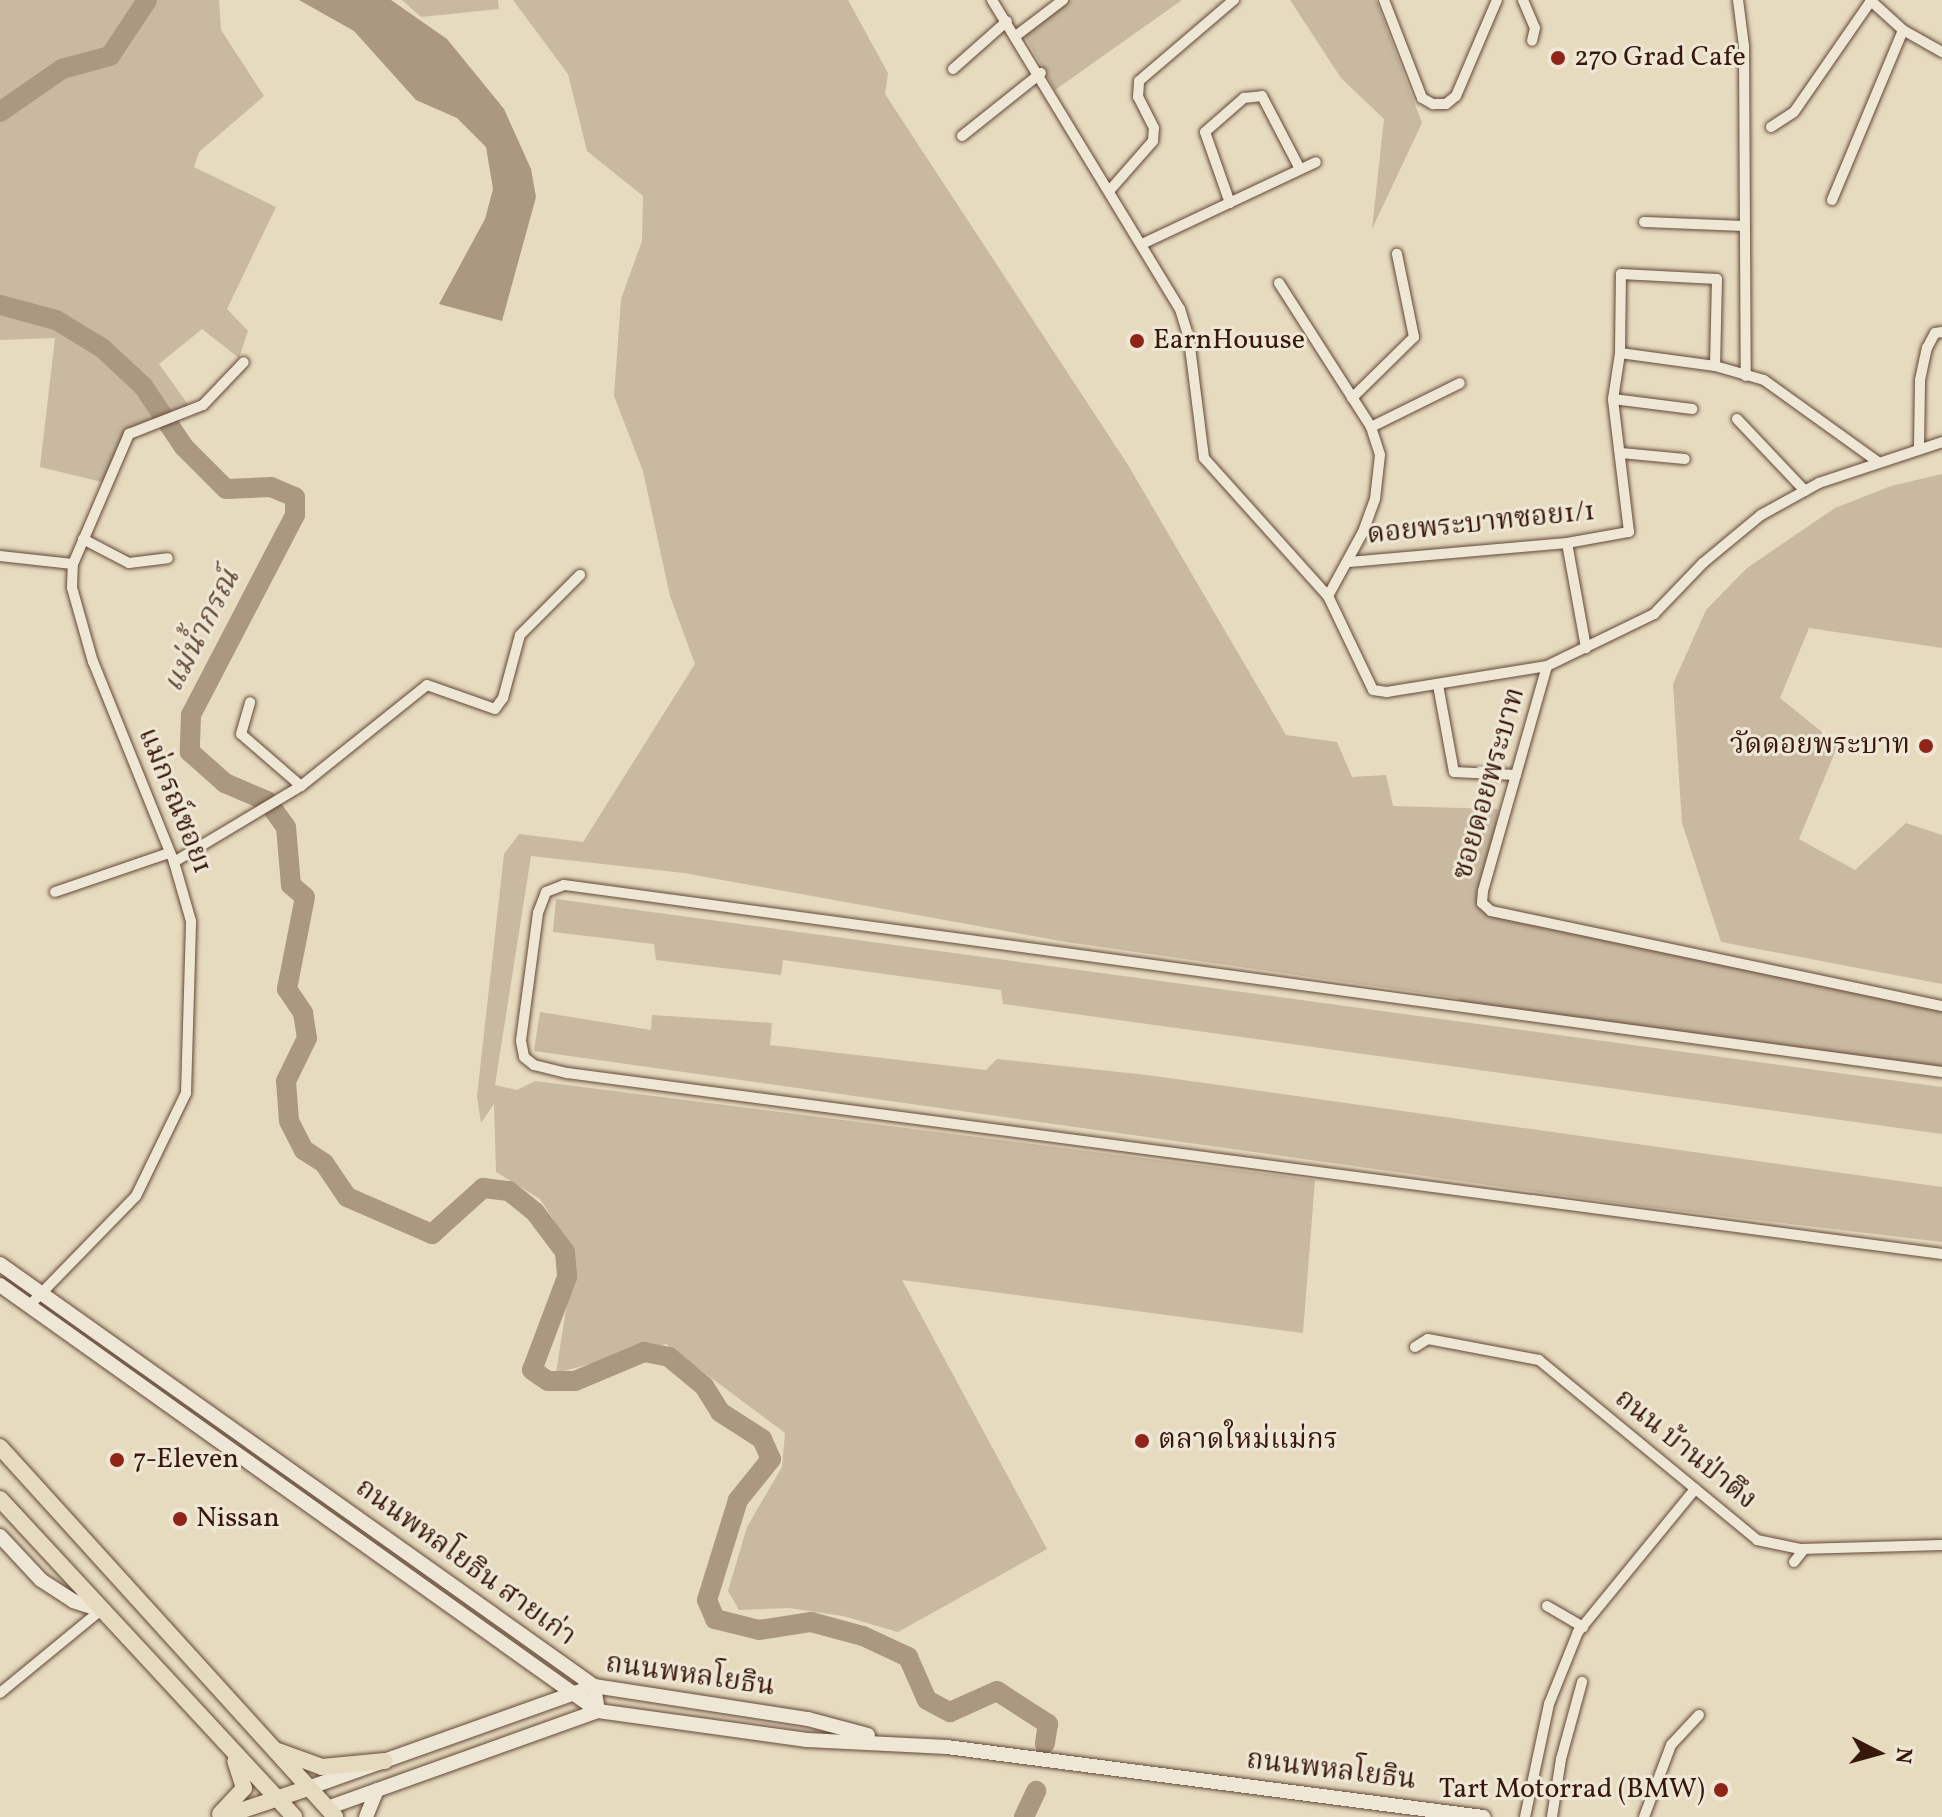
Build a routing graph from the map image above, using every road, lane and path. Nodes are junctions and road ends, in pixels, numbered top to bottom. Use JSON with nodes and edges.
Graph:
{"nodes":[{"id":1,"x":992,"y":0,"type":"edge"},
{"id":2,"x":1063,"y":0,"type":"edge"},
{"id":3,"x":1234,"y":0,"type":"edge"},
{"id":4,"x":1384,"y":0,"type":"edge"},
{"id":5,"x":1497,"y":0,"type":"edge"},
{"id":6,"x":1523,"y":0,"type":"edge"},
{"id":7,"x":1738,"y":0,"type":"edge"},
{"id":8,"x":1871,"y":1,"type":"edge"},
{"id":9,"x":1007,"y":21,"type":"junction"},
{"id":10,"x":1903,"y":30,"type":"junction"},
{"id":11,"x":1017,"y":35,"type":"junction"},
{"id":12,"x":1532,"y":41,"type":"dead end"},
{"id":13,"x":1942,"y":52,"type":"edge"},
{"id":14,"x":953,"y":69,"type":"dead end"},
{"id":15,"x":1041,"y":73,"type":"junction"},
{"id":16,"x":1771,"y":127,"type":"dead end"},
{"id":17,"x":962,"y":136,"type":"dead end"},
{"id":18,"x":1316,"y":162,"type":"dead end"},
{"id":19,"x":1300,"y":169,"type":"junction"},
{"id":20,"x":1110,"y":190,"type":"junction"},
{"id":21,"x":1832,"y":200,"type":"dead end"},
{"id":22,"x":1230,"y":203,"type":"junction"},
{"id":23,"x":1644,"y":222,"type":"dead end"},
{"id":24,"x":1745,"y":226,"type":"junction"},
{"id":25,"x":1142,"y":244,"type":"junction"},
{"id":26,"x":1397,"y":254,"type":"dead end"},
{"id":27,"x":1279,"y":283,"type":"dead end"},
{"id":28,"x":1942,"y":332,"type":"edge"},
{"id":29,"x":1620,"y":353,"type":"junction"},
{"id":30,"x":244,"y":362,"type":"dead end"},
{"id":31,"x":1715,"y":366,"type":"junction"},
{"id":32,"x":1746,"y":376,"type":"junction"},
{"id":33,"x":1460,"y":383,"type":"dead end"},
{"id":34,"x":1352,"y":398,"type":"junction"},
{"id":35,"x":1613,"y":399,"type":"junction"},
{"id":36,"x":1692,"y":409,"type":"dead end"},
{"id":37,"x":1737,"y":419,"type":"dead end"},
{"id":38,"x":1371,"y":427,"type":"junction"},
{"id":39,"x":1942,"y":442,"type":"edge"},
{"id":40,"x":1919,"y":447,"type":"junction"},
{"id":41,"x":1621,"y":453,"type":"junction"},
{"id":42,"x":1685,"y":459,"type":"dead end"},
{"id":43,"x":1878,"y":462,"type":"junction"},
{"id":44,"x":1805,"y":491,"type":"junction"},
{"id":45,"x":83,"y":539,"type":"junction"},
{"id":46,"x":1567,"y":543,"type":"junction"},
{"id":47,"x":0,"y":556,"type":"edge"},
{"id":48,"x":168,"y":558,"type":"dead end"},
{"id":49,"x":1349,"y":562,"type":"junction"},
{"id":50,"x":73,"y":564,"type":"junction"},
{"id":51,"x":580,"y":575,"type":"dead end"},
{"id":52,"x":1328,"y":596,"type":"junction"},
{"id":53,"x":1586,"y":648,"type":"junction"},
{"id":54,"x":1547,"y":666,"type":"junction"},
{"id":55,"x":1438,"y":685,"type":"junction"},
{"id":56,"x":250,"y":702,"type":"dead end"},
{"id":57,"x":1516,"y":775,"type":"junction"},
{"id":58,"x":301,"y":786,"type":"junction"},
{"id":59,"x":172,"y":857,"type":"junction"},
{"id":60,"x":55,"y":892,"type":"dead end"},
{"id":61,"x":1942,"y":1006,"type":"edge"},
{"id":62,"x":1942,"y":1072,"type":"edge"},
{"id":63,"x":1942,"y":1254,"type":"edge"},
{"id":64,"x":0,"y":1264,"type":"edge"},
{"id":65,"x":0,"y":1285,"type":"edge"},
{"id":66,"x":40,"y":1292,"type":"junction"},
{"id":67,"x":29,"y":1306,"type":"junction"},
{"id":68,"x":1415,"y":1347,"type":"dead end"},
{"id":69,"x":0,"y":1447,"type":"edge"},
{"id":70,"x":1695,"y":1489,"type":"junction"},
{"id":71,"x":0,"y":1499,"type":"edge"},
{"id":72,"x":0,"y":1536,"type":"edge"},
{"id":73,"x":1942,"y":1545,"type":"edge"},
{"id":74,"x":1804,"y":1549,"type":"junction"},
{"id":75,"x":1794,"y":1562,"type":"dead end"},
{"id":76,"x":1547,"y":1606,"type":"dead end"},
{"id":77,"x":101,"y":1610,"type":"junction"},
{"id":78,"x":1580,"y":1630,"type":"junction"},
{"id":79,"x":540,"y":1668,"type":"junction"},
{"id":80,"x":1582,"y":1682,"type":"dead end"},
{"id":81,"x":594,"y":1686,"type":"junction"},
{"id":82,"x":571,"y":1692,"type":"junction"},
{"id":83,"x":0,"y":1693,"type":"edge"},
{"id":84,"x":536,"y":1709,"type":"junction"},
{"id":85,"x":598,"y":1711,"type":"junction"},
{"id":86,"x":1699,"y":1715,"type":"dead end"},
{"id":87,"x":888,"y":1740,"type":"junction"},
{"id":88,"x":228,"y":1749,"type":"junction"},
{"id":89,"x":272,"y":1749,"type":"junction"},
{"id":90,"x":385,"y":1761,"type":"junction"},
{"id":91,"x":308,"y":1788,"type":"junction"},
{"id":92,"x":377,"y":1790,"type":"junction"},
{"id":93,"x":276,"y":1798,"type":"junction"},
{"id":94,"x":331,"y":1813,"type":"edge"},
{"id":95,"x":215,"y":1817,"type":"edge"},
{"id":96,"x":222,"y":1817,"type":"edge"},
{"id":97,"x":294,"y":1817,"type":"edge"},
{"id":98,"x":305,"y":1817,"type":"edge"},
{"id":99,"x":366,"y":1817,"type":"edge"},
{"id":100,"x":1483,"y":1817,"type":"edge"},
{"id":101,"x":1525,"y":1817,"type":"edge"},
{"id":102,"x":1552,"y":1817,"type":"edge"},
{"id":103,"x":1644,"y":1817,"type":"edge"}],
"edges":[{"from":1,"to":9,"type":"street"},
{"from":2,"to":11,"type":"street"},
{"from":3,"to":20,"type":"street"},
{"from":4,"to":5,"type":"street"},
{"from":6,"to":12,"type":"street"},
{"from":7,"to":24,"type":"street"},
{"from":8,"to":10,"type":"street"},
{"from":8,"to":16,"type":"street"},
{"from":9,"to":11,"type":"street"},
{"from":9,"to":14,"type":"street"},
{"from":10,"to":13,"type":"street"},
{"from":10,"to":21,"type":"street"},
{"from":11,"to":15,"type":"street"},
{"from":15,"to":17,"type":"street"},
{"from":15,"to":20,"type":"street"},
{"from":18,"to":19,"type":"street"},
{"from":19,"to":22,"type":"street"},
{"from":19,"to":22,"type":"street"},
{"from":20,"to":25,"type":"street"},
{"from":22,"to":25,"type":"street"},
{"from":23,"to":24,"type":"street"},
{"from":24,"to":32,"type":"street"},
{"from":25,"to":52,"type":"street"},
{"from":26,"to":34,"type":"street"},
{"from":27,"to":34,"type":"street"},
{"from":28,"to":40,"type":"street"},
{"from":29,"to":31,"type":"street"},
{"from":29,"to":31,"type":"street","name":"ดอยพระบาทซอย1/1"},
{"from":29,"to":35,"type":"street","name":"ดอยพระบาทซอย1/1"},
{"from":30,"to":45,"type":"street","name":"แม่กรณ์ซอย1"},
{"from":31,"to":32,"type":"street"},
{"from":32,"to":43,"type":"street"},
{"from":33,"to":38,"type":"street"},
{"from":34,"to":38,"type":"street"},
{"from":35,"to":36,"type":"street"},
{"from":35,"to":41,"type":"street","name":"ดอยพระบาทซอย1/1"},
{"from":37,"to":44,"type":"street"},
{"from":38,"to":49,"type":"street"},
{"from":39,"to":40,"type":"street","name":"ซอยดอยพระบาท"},
{"from":40,"to":43,"type":"street","name":"ซอยดอยพระบาท"},
{"from":41,"to":42,"type":"street"},
{"from":41,"to":46,"type":"street","name":"ดอยพระบาทซอย1/1"},
{"from":43,"to":44,"type":"street","name":"ซอยดอยพระบาท"},
{"from":44,"to":53,"type":"street","name":"ซอยดอยพระบาท"},
{"from":45,"to":48,"type":"street"},
{"from":45,"to":50,"type":"street","name":"แม่กรณ์ซอย1"},
{"from":46,"to":49,"type":"street","name":"ดอยพระบาทซอย1/1"},
{"from":46,"to":53,"type":"street"},
{"from":47,"to":50,"type":"street"},
{"from":49,"to":52,"type":"street"},
{"from":50,"to":59,"type":"street","name":"แม่กรณ์ซอย1"},
{"from":51,"to":58,"type":"street"},
{"from":52,"to":55,"type":"street"},
{"from":53,"to":54,"type":"street","name":"ซอยดอยพระบาท"},
{"from":54,"to":55,"type":"street"},
{"from":54,"to":57,"type":"street","name":"ซอยดอยพระบาท"},
{"from":55,"to":57,"type":"street"},
{"from":56,"to":58,"type":"street"},
{"from":57,"to":61,"type":"street","name":"ซอยดอยพระบาท"},
{"from":58,"to":59,"type":"street"},
{"from":59,"to":60,"type":"street"},
{"from":59,"to":66,"type":"street","name":"แม่กรณ์ซอย1"},
{"from":62,"to":63,"type":"street"},
{"from":64,"to":66,"type":"main road","name":"ถนนพหลโยธิน สายเก่า"},
{"from":65,"to":67,"type":"main road","name":"ถนนพหลโยธิน สายเก่า"},
{"from":66,"to":67,"type":"street","name":"แม่กรณ์ซอย1"},
{"from":66,"to":81,"type":"main road","name":"ถนนพหลโยธิน สายเก่า"},
{"from":67,"to":79,"type":"main road","name":"ถนนพหลโยธิน สายเก่า"},
{"from":68,"to":70,"type":"street","name":"ถนน บ้านป่าตึง"},
{"from":69,"to":89,"type":"main road"},
{"from":70,"to":74,"type":"street","name":"ถนน บ้านป่าตึง"},
{"from":70,"to":78,"type":"street"},
{"from":71,"to":77,"type":"main road"},
{"from":72,"to":77,"type":"main road"},
{"from":73,"to":74,"type":"street","name":"ถนน บ้านป่าตึง"},
{"from":74,"to":75,"type":"street"},
{"from":76,"to":78,"type":"street"},
{"from":77,"to":83,"type":"street"},
{"from":77,"to":88,"type":"main road"},
{"from":78,"to":101,"type":"street"},
{"from":79,"to":82,"type":"main road","name":"ถนนพหลโยธิน สายเก่า"},
{"from":79,"to":84,"type":"main road"},
{"from":80,"to":102,"type":"street"},
{"from":81,"to":82,"type":"main road","name":"ถนนพหลโยธิน"},
{"from":81,"to":85,"type":"main road"},
{"from":81,"to":87,"type":"main road","name":"ถนนพหลโยธิน"},
{"from":82,"to":84,"type":"main road","name":"ถนนพหลโยธิน"},
{"from":82,"to":85,"type":"main road","name":"ถนนพหลโยธิน สายเก่า"},
{"from":84,"to":90,"type":"main road","name":"ถนนพหลโยธิน"},
{"from":85,"to":87,"type":"main road","name":"ถนนพหลโยธิน"},
{"from":85,"to":92,"type":"main road","name":"ถนนพหลโยธิน"},
{"from":86,"to":103,"type":"street"},
{"from":87,"to":100,"type":"main road","name":"ถนนพหลโยธิน"},
{"from":88,"to":93,"type":"main road"},
{"from":88,"to":95,"type":"main road"},
{"from":89,"to":90,"type":"main road"},
{"from":89,"to":91,"type":"main road"},
{"from":90,"to":91,"type":"main road","name":"ถนนพหลโยธิน"},
{"from":91,"to":93,"type":"main road"},
{"from":91,"to":94,"type":"main road"},
{"from":92,"to":94,"type":"main road","name":"ถนนพหลโยธิน"},
{"from":92,"to":99,"type":"main road"},
{"from":93,"to":96,"type":"main road"},
{"from":93,"to":97,"type":"main road"},
{"from":94,"to":98,"type":"main road"}]}
